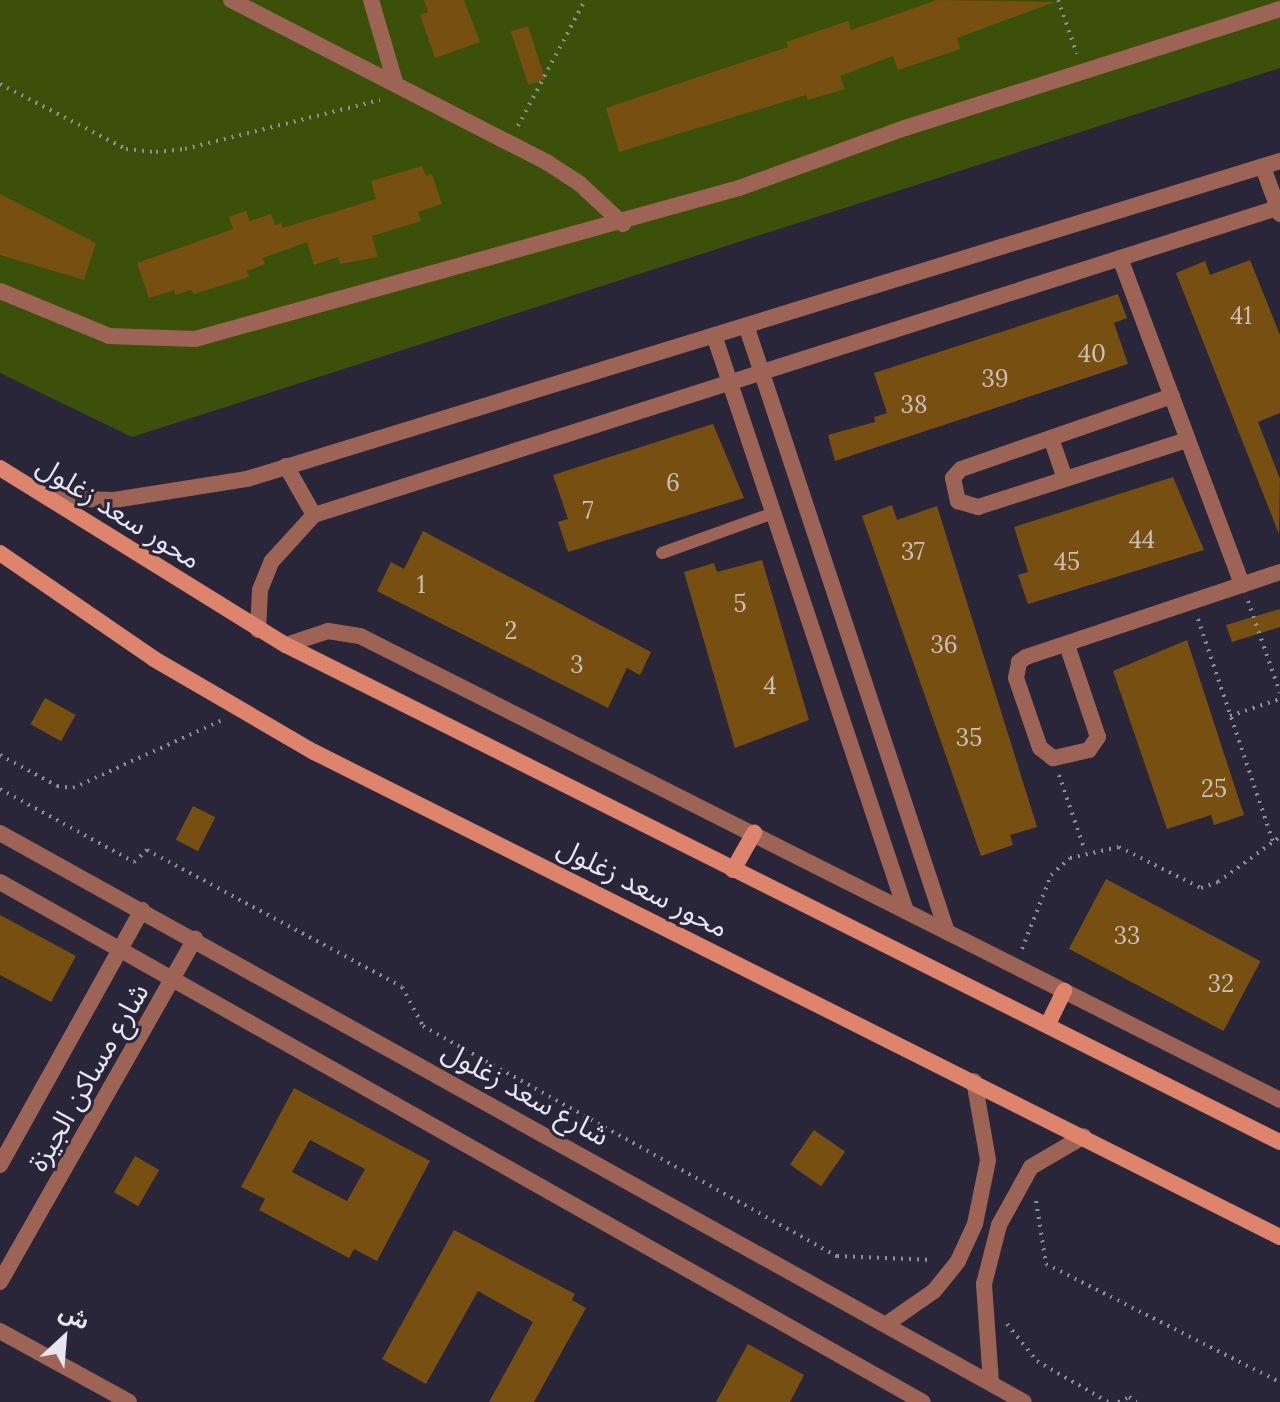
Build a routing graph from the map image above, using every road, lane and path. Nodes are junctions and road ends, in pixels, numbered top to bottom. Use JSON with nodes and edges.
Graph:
{"nodes":[{"id":1,"x":231,"y":0,"type":"edge"},
{"id":2,"x":371,"y":0,"type":"edge"},
{"id":3,"x":585,"y":0,"type":"edge"},
{"id":4,"x":1058,"y":0,"type":"edge"},
{"id":5,"x":1280,"y":9,"type":"edge"},
{"id":6,"x":1083,"y":72,"type":"junction"},
{"id":7,"x":395,"y":82,"type":"junction"},
{"id":8,"x":0,"y":84,"type":"edge"},
{"id":9,"x":413,"y":92,"type":"junction"},
{"id":10,"x":510,"y":142,"type":"junction"},
{"id":11,"x":1280,"y":161,"type":"edge"},
{"id":12,"x":1263,"y":167,"type":"junction"},
{"id":13,"x":1279,"y":210,"type":"edge"},
{"id":14,"x":623,"y":224,"type":"junction"},
{"id":15,"x":1120,"y":258,"type":"junction"},
{"id":16,"x":0,"y":291,"type":"edge"},
{"id":17,"x":747,"y":328,"type":"junction"},
{"id":18,"x":715,"y":338,"type":"junction"},
{"id":19,"x":761,"y":373,"type":"junction"},
{"id":20,"x":731,"y":383,"type":"junction"},
{"id":21,"x":1172,"y":396,"type":"junction"},
{"id":22,"x":1051,"y":438,"type":"junction"},
{"id":23,"x":1187,"y":440,"type":"junction"},
{"id":24,"x":286,"y":466,"type":"junction"},
{"id":25,"x":0,"y":468,"type":"edge"},
{"id":26,"x":1065,"y":479,"type":"junction"},
{"id":27,"x":48,"y":498,"type":"junction"},
{"id":28,"x":774,"y":513,"type":"junction"},
{"id":29,"x":314,"y":515,"type":"junction"},
{"id":30,"x":0,"y":553,"type":"edge"},
{"id":31,"x":662,"y":553,"type":"dead end"},
{"id":32,"x":1280,"y":572,"type":"edge"},
{"id":33,"x":1242,"y":585,"type":"junction"},
{"id":34,"x":1192,"y":602,"type":"junction"},
{"id":35,"x":258,"y":630,"type":"junction"},
{"id":36,"x":286,"y":645,"type":"junction"},
{"id":37,"x":1067,"y":645,"type":"junction"},
{"id":38,"x":1280,"y":693,"type":"edge"},
{"id":39,"x":1280,"y":699,"type":"edge"},
{"id":40,"x":241,"y":712,"type":"junction"},
{"id":41,"x":1230,"y":716,"type":"junction"},
{"id":42,"x":0,"y":755,"type":"edge"},
{"id":43,"x":1053,"y":758,"type":"junction"},
{"id":44,"x":0,"y":789,"type":"edge"},
{"id":45,"x":0,"y":833,"type":"edge"},
{"id":46,"x":754,"y":833,"type":"junction"},
{"id":47,"x":1280,"y":837,"type":"edge"},
{"id":48,"x":1273,"y":842,"type":"junction"},
{"id":49,"x":1085,"y":851,"type":"junction"},
{"id":50,"x":733,"y":870,"type":"junction"},
{"id":51,"x":0,"y":882,"type":"edge"},
{"id":52,"x":142,"y":910,"type":"junction"},
{"id":53,"x":906,"y":911,"type":"junction"},
{"id":54,"x":947,"y":932,"type":"junction"},
{"id":55,"x":195,"y":939,"type":"junction"},
{"id":56,"x":120,"y":948,"type":"junction"},
{"id":57,"x":1015,"y":966,"type":"junction"},
{"id":58,"x":175,"y":977,"type":"junction"},
{"id":59,"x":1064,"y":991,"type":"junction"},
{"id":60,"x":1048,"y":1024,"type":"junction"},
{"id":61,"x":974,"y":1081,"type":"junction"},
{"id":62,"x":1280,"y":1100,"type":"edge"},
{"id":63,"x":1084,"y":1136,"type":"junction"},
{"id":64,"x":1280,"y":1142,"type":"edge"},
{"id":65,"x":0,"y":1165,"type":"edge"},
{"id":66,"x":1031,"y":1167,"type":"junction"},
{"id":67,"x":1280,"y":1237,"type":"edge"},
{"id":68,"x":958,"y":1261,"type":"junction"},
{"id":69,"x":0,"y":1282,"type":"edge"},
{"id":70,"x":1004,"y":1318,"type":"dead end"},
{"id":71,"x":888,"y":1323,"type":"junction"},
{"id":72,"x":0,"y":1331,"type":"edge"},
{"id":73,"x":991,"y":1382,"type":"junction"},
{"id":74,"x":1280,"y":1382,"type":"edge"},
{"id":75,"x":129,"y":1402,"type":"edge"},
{"id":76,"x":923,"y":1402,"type":"edge"},
{"id":77,"x":1024,"y":1402,"type":"edge"},
{"id":78,"x":1108,"y":1402,"type":"edge"},
{"id":79,"x":1118,"y":1402,"type":"edge"},
{"id":80,"x":1137,"y":1402,"type":"edge"}],
"edges":[{"from":1,"to":7,"type":"street"},
{"from":2,"to":7,"type":"street"},
{"from":3,"to":10,"type":"path"},
{"from":4,"to":6,"type":"path"},
{"from":5,"to":6,"type":"street"},
{"from":6,"to":14,"type":"street"},
{"from":7,"to":9,"type":"street"},
{"from":8,"to":9,"type":"path"},
{"from":9,"to":10,"type":"street"},
{"from":10,"to":14,"type":"street"},
{"from":11,"to":12,"type":"street"},
{"from":12,"to":13,"type":"street"},
{"from":12,"to":17,"type":"street"},
{"from":13,"to":15,"type":"street"},
{"from":14,"to":16,"type":"street"},
{"from":15,"to":19,"type":"street"},
{"from":15,"to":21,"type":"street"},
{"from":17,"to":18,"type":"street"},
{"from":17,"to":19,"type":"street"},
{"from":18,"to":20,"type":"street"},
{"from":18,"to":24,"type":"street"},
{"from":19,"to":20,"type":"street"},
{"from":19,"to":54,"type":"street"},
{"from":20,"to":28,"type":"street"},
{"from":20,"to":29,"type":"street"},
{"from":21,"to":22,"type":"street"},
{"from":21,"to":23,"type":"street"},
{"from":22,"to":26,"type":"street"},
{"from":22,"to":26,"type":"street"},
{"from":23,"to":26,"type":"street"},
{"from":23,"to":33,"type":"street"},
{"from":24,"to":27,"type":"street"},
{"from":24,"to":29,"type":"street"},
{"from":25,"to":27,"type":"main road","name":"محور سعد زغلول"},
{"from":27,"to":35,"type":"main road","name":"محور سعد زغلول"},
{"from":28,"to":31,"type":"lane"},
{"from":28,"to":53,"type":"street"},
{"from":29,"to":35,"type":"street"},
{"from":30,"to":40,"type":"main road","name":"محور سعد زغلول"},
{"from":32,"to":33,"type":"street"},
{"from":33,"to":34,"type":"street"},
{"from":33,"to":38,"type":"path"},
{"from":34,"to":37,"type":"street"},
{"from":34,"to":41,"type":"path"},
{"from":35,"to":36,"type":"main road","name":"محور سعد زغلول"},
{"from":36,"to":46,"type":"street"},
{"from":36,"to":50,"type":"main road","name":"محور سعد زغلول"},
{"from":37,"to":43,"type":"street"},
{"from":37,"to":43,"type":"street"},
{"from":39,"to":41,"type":"path"},
{"from":40,"to":42,"type":"path"},
{"from":40,"to":61,"type":"main road","name":"محور سعد زغلول"},
{"from":41,"to":48,"type":"path"},
{"from":43,"to":49,"type":"path"},
{"from":44,"to":68,"type":"path"},
{"from":45,"to":52,"type":"street","name":"شارع سعد زغلول"},
{"from":46,"to":50,"type":"main road"},
{"from":46,"to":53,"type":"street"},
{"from":47,"to":48,"type":"path"},
{"from":48,"to":49,"type":"path"},
{"from":49,"to":57,"type":"path"},
{"from":50,"to":60,"type":"main road","name":"محور سعد زغلول"},
{"from":51,"to":56,"type":"street"},
{"from":52,"to":55,"type":"street","name":"شارع سعد زغلول"},
{"from":52,"to":56,"type":"street","name":"شارع مساكن الجيزة"},
{"from":53,"to":54,"type":"street"},
{"from":54,"to":57,"type":"street"},
{"from":55,"to":58,"type":"street","name":"شارع مساكن الجيزة"},
{"from":55,"to":71,"type":"street","name":"شارع سعد زغلول"},
{"from":56,"to":58,"type":"street"},
{"from":56,"to":65,"type":"street","name":"شارع مساكن الجيزة"},
{"from":57,"to":59,"type":"street"},
{"from":58,"to":69,"type":"street","name":"شارع مساكن الجيزة"},
{"from":58,"to":76,"type":"street"},
{"from":59,"to":60,"type":"main road"},
{"from":59,"to":62,"type":"street"},
{"from":60,"to":64,"type":"main road","name":"محور سعد زغلول"},
{"from":61,"to":63,"type":"main road","name":"محور سعد زغلول"},
{"from":61,"to":68,"type":"street"},
{"from":63,"to":66,"type":"street"},
{"from":63,"to":67,"type":"main road","name":"محور سعد زغلول"},
{"from":66,"to":73,"type":"street"},
{"from":66,"to":74,"type":"path"},
{"from":68,"to":71,"type":"street"},
{"from":70,"to":78,"type":"path"},
{"from":71,"to":73,"type":"street","name":"شارع سعد زغلول"},
{"from":72,"to":75,"type":"street"},
{"from":73,"to":77,"type":"street","name":"شارع سعد زغلول"},
{"from":79,"to":80,"type":"path"}]}
